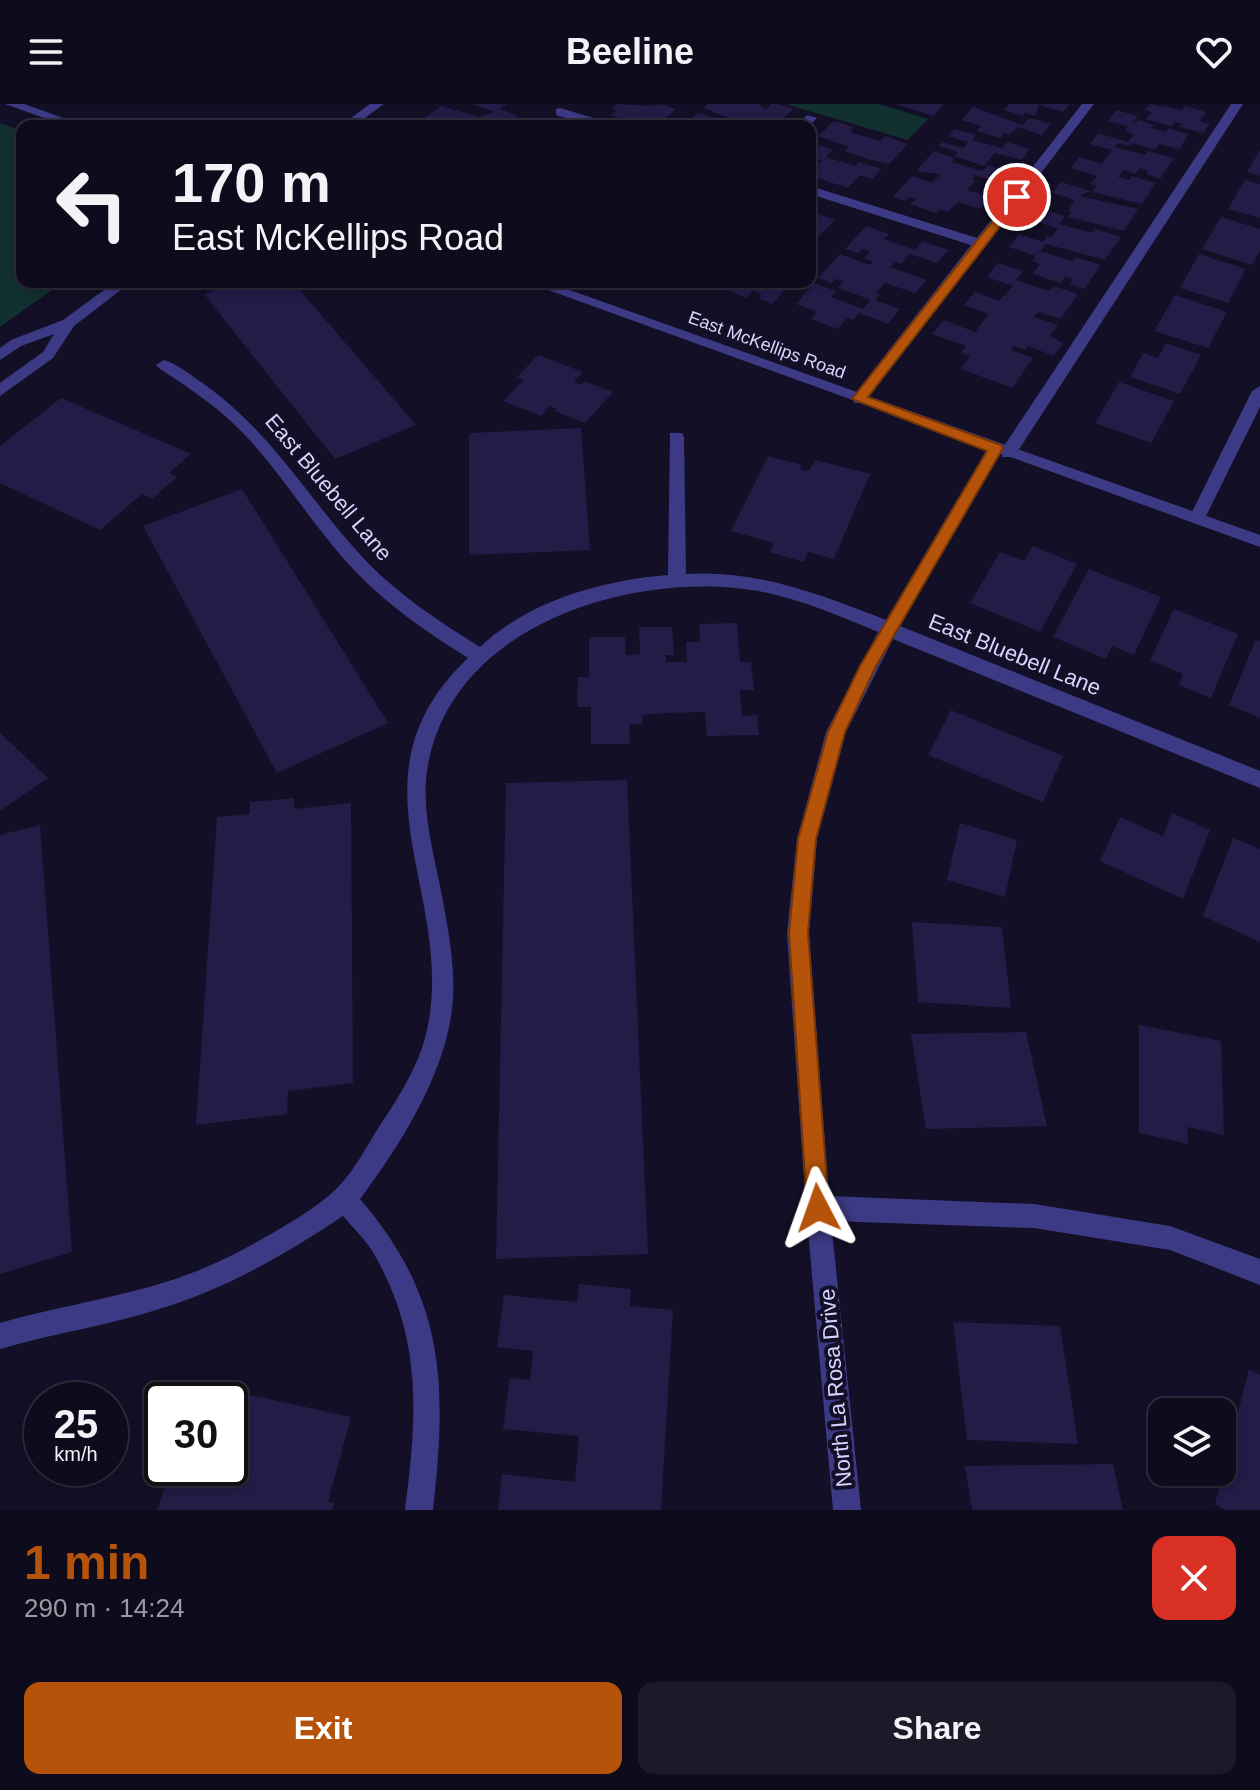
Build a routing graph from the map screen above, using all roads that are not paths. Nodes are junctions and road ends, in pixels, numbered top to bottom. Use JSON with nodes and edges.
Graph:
{"nodes":[{"id":1,"x":11,"y":104,"type":"edge"},
{"id":2,"x":378,"y":104,"type":"edge"},
{"id":3,"x":569,"y":104,"type":"edge"},
{"id":4,"x":1088,"y":104,"type":"edge"},
{"id":5,"x":1237,"y":104,"type":"edge"},
{"id":6,"x":61,"y":120,"type":"edge"},
{"id":7,"x":355,"y":120,"type":"edge"},
{"id":8,"x":586,"y":120,"type":"edge"},
{"id":9,"x":816,"y":192,"type":"edge"},
{"id":10,"x":982,"y":244,"type":"junction"},
{"id":11,"x":116,"y":288,"type":"edge"},
{"id":12,"x":550,"y":288,"type":"edge"},
{"id":13,"x":68,"y":323,"type":"junction"},
{"id":14,"x":0,"y":355,"type":"edge"},
{"id":15,"x":164,"y":365,"type":"dead end"},
{"id":16,"x":0,"y":391,"type":"edge"},
{"id":17,"x":1260,"y":391,"type":"edge"},
{"id":18,"x":859,"y":399,"type":"junction"},
{"id":19,"x":676,"y":437,"type":"dead end"},
{"id":20,"x":1002,"y":450,"type":"junction"},
{"id":21,"x":1197,"y":518,"type":"junction"},
{"id":22,"x":1260,"y":541,"type":"edge"},
{"id":23,"x":677,"y":582,"type":"junction"},
{"id":24,"x":890,"y":629,"type":"junction"},
{"id":25,"x":480,"y":656,"type":"junction"},
{"id":26,"x":1260,"y":780,"type":"edge"},
{"id":27,"x":345,"y":1199,"type":"junction"},
{"id":28,"x":818,"y":1208,"type":"junction"},
{"id":29,"x":1260,"y":1272,"type":"edge"},
{"id":30,"x":0,"y":1336,"type":"edge"},
{"id":31,"x":419,"y":1510,"type":"edge"},
{"id":32,"x":847,"y":1510,"type":"edge"}],
"edges":[{"from":1,"to":6,"type":"street"},
{"from":2,"to":7,"type":"street"},
{"from":3,"to":8,"type":"street"},
{"from":4,"to":10,"type":"street"},
{"from":5,"to":20,"type":"street","name":"North La Rosa Drive"},
{"from":9,"to":10,"type":"street"},
{"from":10,"to":18,"type":"street"},
{"from":11,"to":13,"type":"street"},
{"from":12,"to":18,"type":"street","name":"East McKellips Road"},
{"from":13,"to":14,"type":"street"},
{"from":13,"to":16,"type":"street"},
{"from":15,"to":25,"type":"street","name":"East Bluebell Lane"},
{"from":17,"to":21,"type":"street"},
{"from":18,"to":20,"type":"street","name":"East McKellips Road"},
{"from":19,"to":23,"type":"street"},
{"from":20,"to":21,"type":"street","name":"East McKellips Road"},
{"from":20,"to":24,"type":"street","name":"North La Rosa Drive"},
{"from":21,"to":22,"type":"street","name":"East McKellips Road"},
{"from":23,"to":24,"type":"street","name":"East Bluebell Lane"},
{"from":23,"to":25,"type":"street","name":"East Bluebell Lane"},
{"from":24,"to":26,"type":"street","name":"East Bluebell Lane"},
{"from":24,"to":28,"type":"street","name":"North La Rosa Drive"},
{"from":25,"to":27,"type":"street"},
{"from":27,"to":30,"type":"street"},
{"from":27,"to":31,"type":"street"},
{"from":28,"to":29,"type":"street"},
{"from":28,"to":32,"type":"street","name":"North La Rosa Drive"}]}
